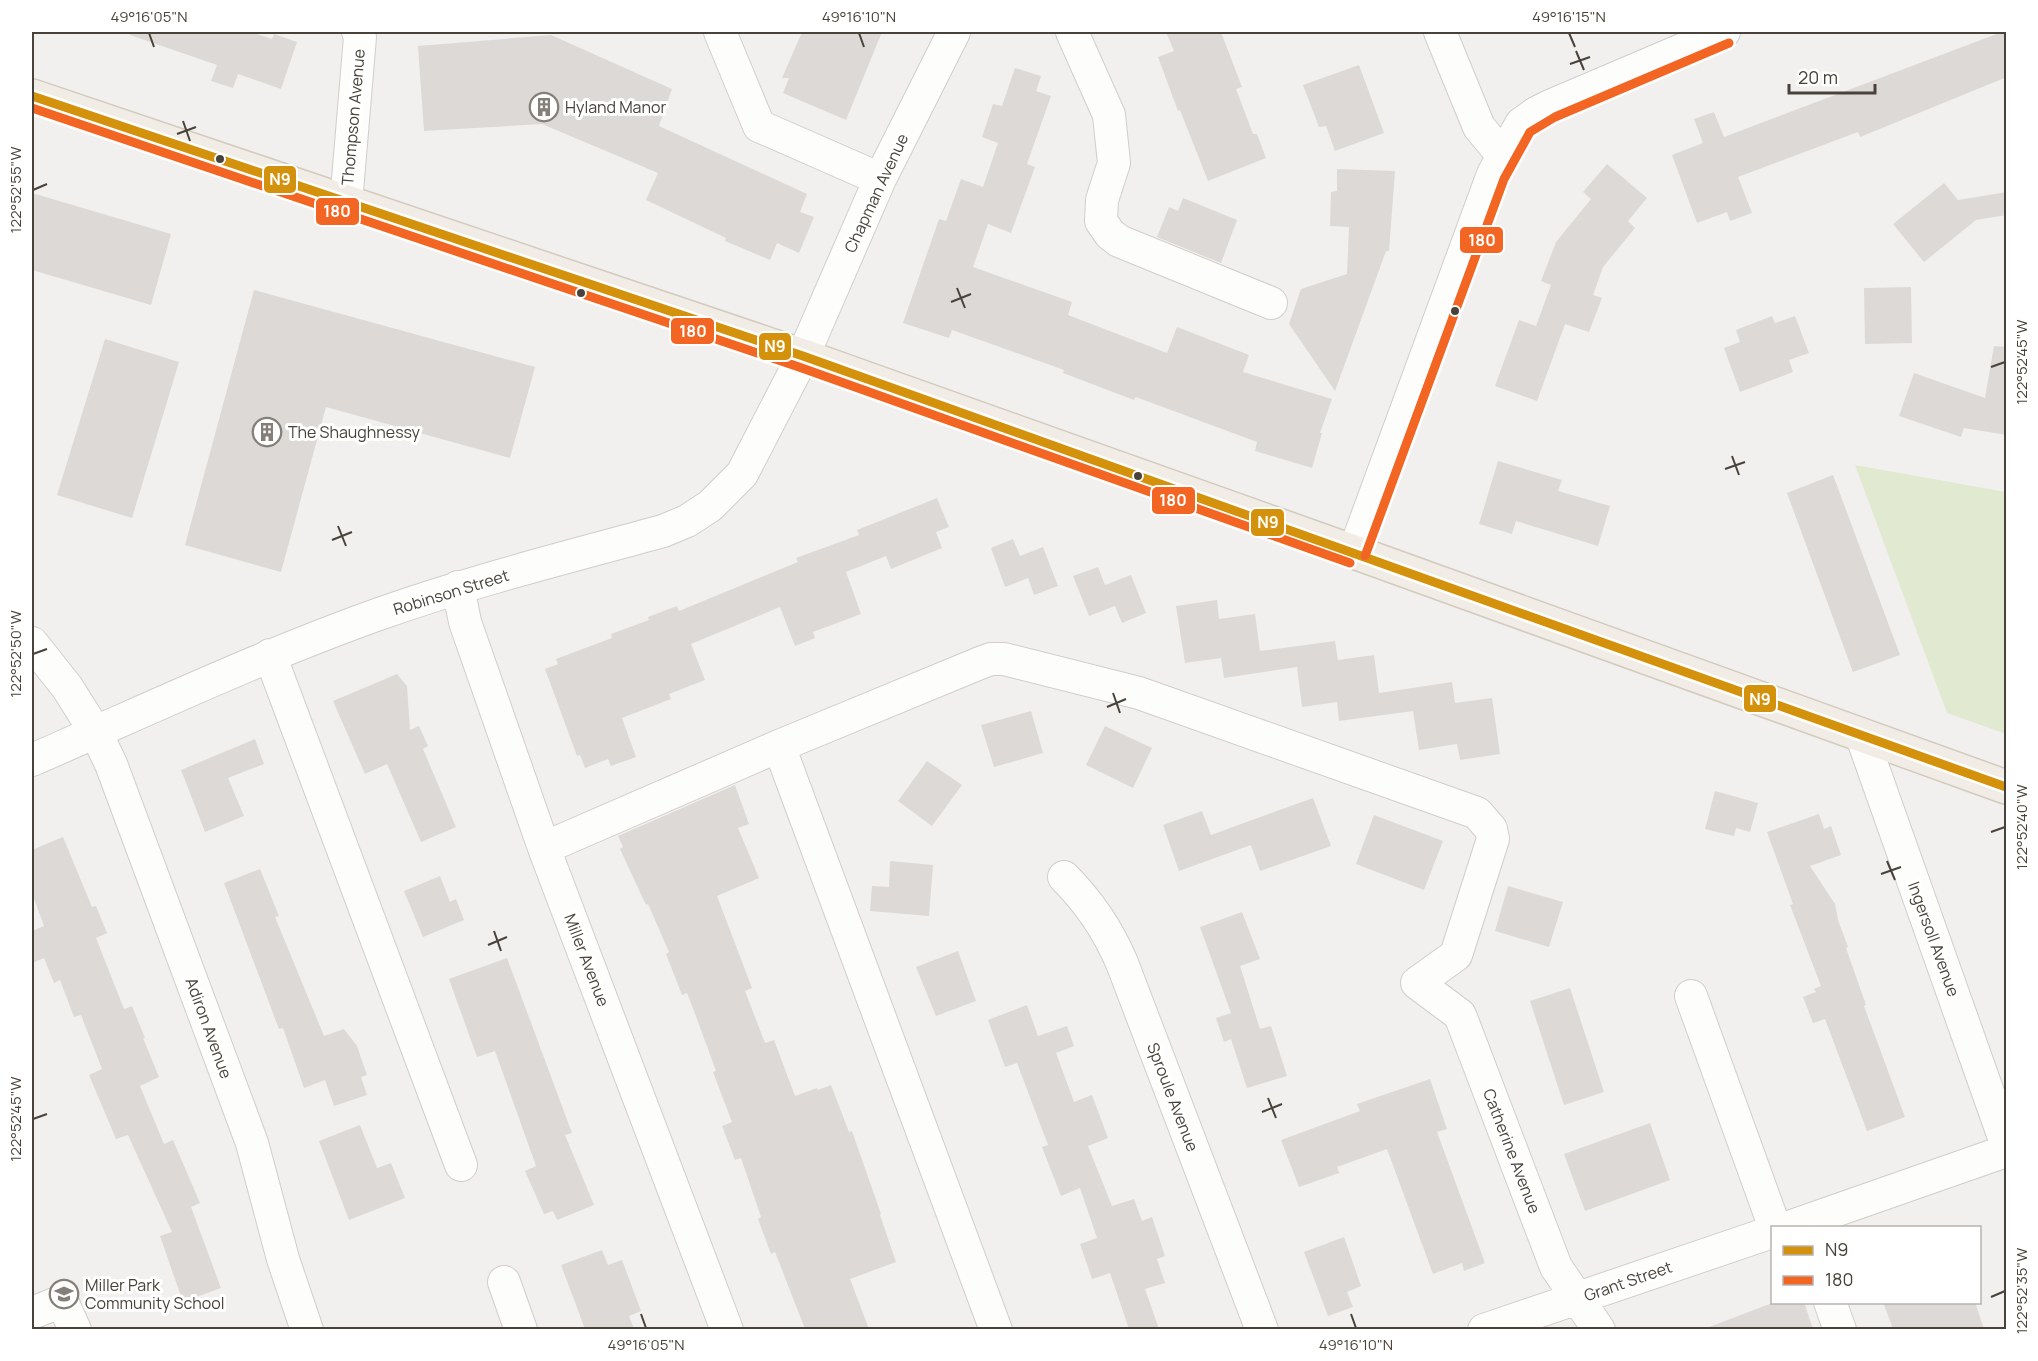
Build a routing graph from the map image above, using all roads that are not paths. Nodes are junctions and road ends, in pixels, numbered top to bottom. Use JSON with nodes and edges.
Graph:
{"nodes":[{"id":1,"x":358,"y":32,"type":"edge"},
{"id":2,"x":720,"y":32,"type":"edge"},
{"id":3,"x":954,"y":32,"type":"edge"},
{"id":4,"x":1072,"y":32,"type":"edge"},
{"id":5,"x":1440,"y":32,"type":"edge"},
{"id":6,"x":1724,"y":32,"type":"edge"},
{"id":7,"x":32,"y":96,"type":"edge"},
{"id":8,"x":1503,"y":156,"type":"junction"},
{"id":9,"x":880,"y":179,"type":"junction"},
{"id":10,"x":346,"y":203,"type":"junction"},
{"id":11,"x":1271,"y":303,"type":"dead end"},
{"id":12,"x":802,"y":356,"type":"junction"},
{"id":13,"x":1354,"y":552,"type":"junction"},
{"id":14,"x":458,"y":587,"type":"junction"},
{"id":15,"x":32,"y":643,"type":"edge"},
{"id":16,"x":270,"y":655,"type":"junction"},
{"id":17,"x":96,"y":733,"type":"junction"},
{"id":18,"x":1862,"y":736,"type":"junction"},
{"id":19,"x":779,"y":746,"type":"junction"},
{"id":20,"x":32,"y":760,"type":"edge"},
{"id":21,"x":2007,"y":787,"type":"edge"},
{"id":22,"x":544,"y":848,"type":"junction"},
{"id":23,"x":1064,"y":877,"type":"dead end"},
{"id":24,"x":1691,"y":996,"type":"dead end"},
{"id":25,"x":2007,"y":1143,"type":"edge"},
{"id":26,"x":2007,"y":1151,"type":"edge"},
{"id":27,"x":461,"y":1165,"type":"dead end"},
{"id":28,"x":1787,"y":1226,"type":"edge"},
{"id":29,"x":1790,"y":1226,"type":"edge"},
{"id":30,"x":1771,"y":1232,"type":"edge"},
{"id":31,"x":504,"y":1282,"type":"dead end"},
{"id":32,"x":1578,"y":1298,"type":"junction"},
{"id":33,"x":1831,"y":1304,"type":"edge"},
{"id":34,"x":32,"y":1313,"type":"edge"},
{"id":35,"x":75,"y":1329,"type":"edge"},
{"id":36,"x":307,"y":1329,"type":"edge"},
{"id":37,"x":521,"y":1329,"type":"edge"},
{"id":38,"x":727,"y":1329,"type":"edge"},
{"id":39,"x":996,"y":1329,"type":"edge"},
{"id":40,"x":1262,"y":1329,"type":"edge"},
{"id":41,"x":1484,"y":1329,"type":"edge"},
{"id":42,"x":1599,"y":1329,"type":"edge"},
{"id":43,"x":1840,"y":1329,"type":"edge"}],
"edges":[{"from":1,"to":10,"type":"street","name":"Thompson Avenue"},
{"from":2,"to":9,"type":"street"},
{"from":3,"to":9,"type":"street","name":"Chapman Avenue"},
{"from":4,"to":11,"type":"street"},
{"from":5,"to":8,"type":"street"},
{"from":6,"to":8,"type":"street"},
{"from":7,"to":10,"type":"main road"},
{"from":8,"to":13,"type":"street"},
{"from":9,"to":12,"type":"street","name":"Chapman Avenue"},
{"from":10,"to":12,"type":"main road"},
{"from":12,"to":13,"type":"main road"},
{"from":12,"to":14,"type":"street","name":"Robinson Street"},
{"from":13,"to":18,"type":"main road"},
{"from":14,"to":16,"type":"street","name":"Robinson Street"},
{"from":14,"to":22,"type":"street","name":"Miller Avenue"},
{"from":15,"to":17,"type":"street","name":"Adiron Avenue"},
{"from":16,"to":17,"type":"street","name":"Robinson Street"},
{"from":16,"to":27,"type":"street"},
{"from":17,"to":20,"type":"street","name":"Robinson Street"},
{"from":17,"to":36,"type":"street","name":"Adiron Avenue"},
{"from":18,"to":21,"type":"main road"},
{"from":18,"to":25,"type":"street","name":"Ingersoll Avenue"},
{"from":19,"to":22,"type":"street"},
{"from":19,"to":32,"type":"street","name":"Catherine Avenue"},
{"from":19,"to":39,"type":"street"},
{"from":22,"to":38,"type":"street","name":"Miller Avenue"},
{"from":23,"to":40,"type":"street","name":"Sproule Avenue"},
{"from":24,"to":28,"type":"street"},
{"from":26,"to":29,"type":"street","name":"Grant Street"},
{"from":30,"to":32,"type":"street","name":"Grant Street"},
{"from":31,"to":37,"type":"street"},
{"from":32,"to":41,"type":"street","name":"Grant Street"},
{"from":32,"to":42,"type":"street","name":"Catherine Avenue"},
{"from":33,"to":43,"type":"street"},
{"from":34,"to":35,"type":"street"}]}
